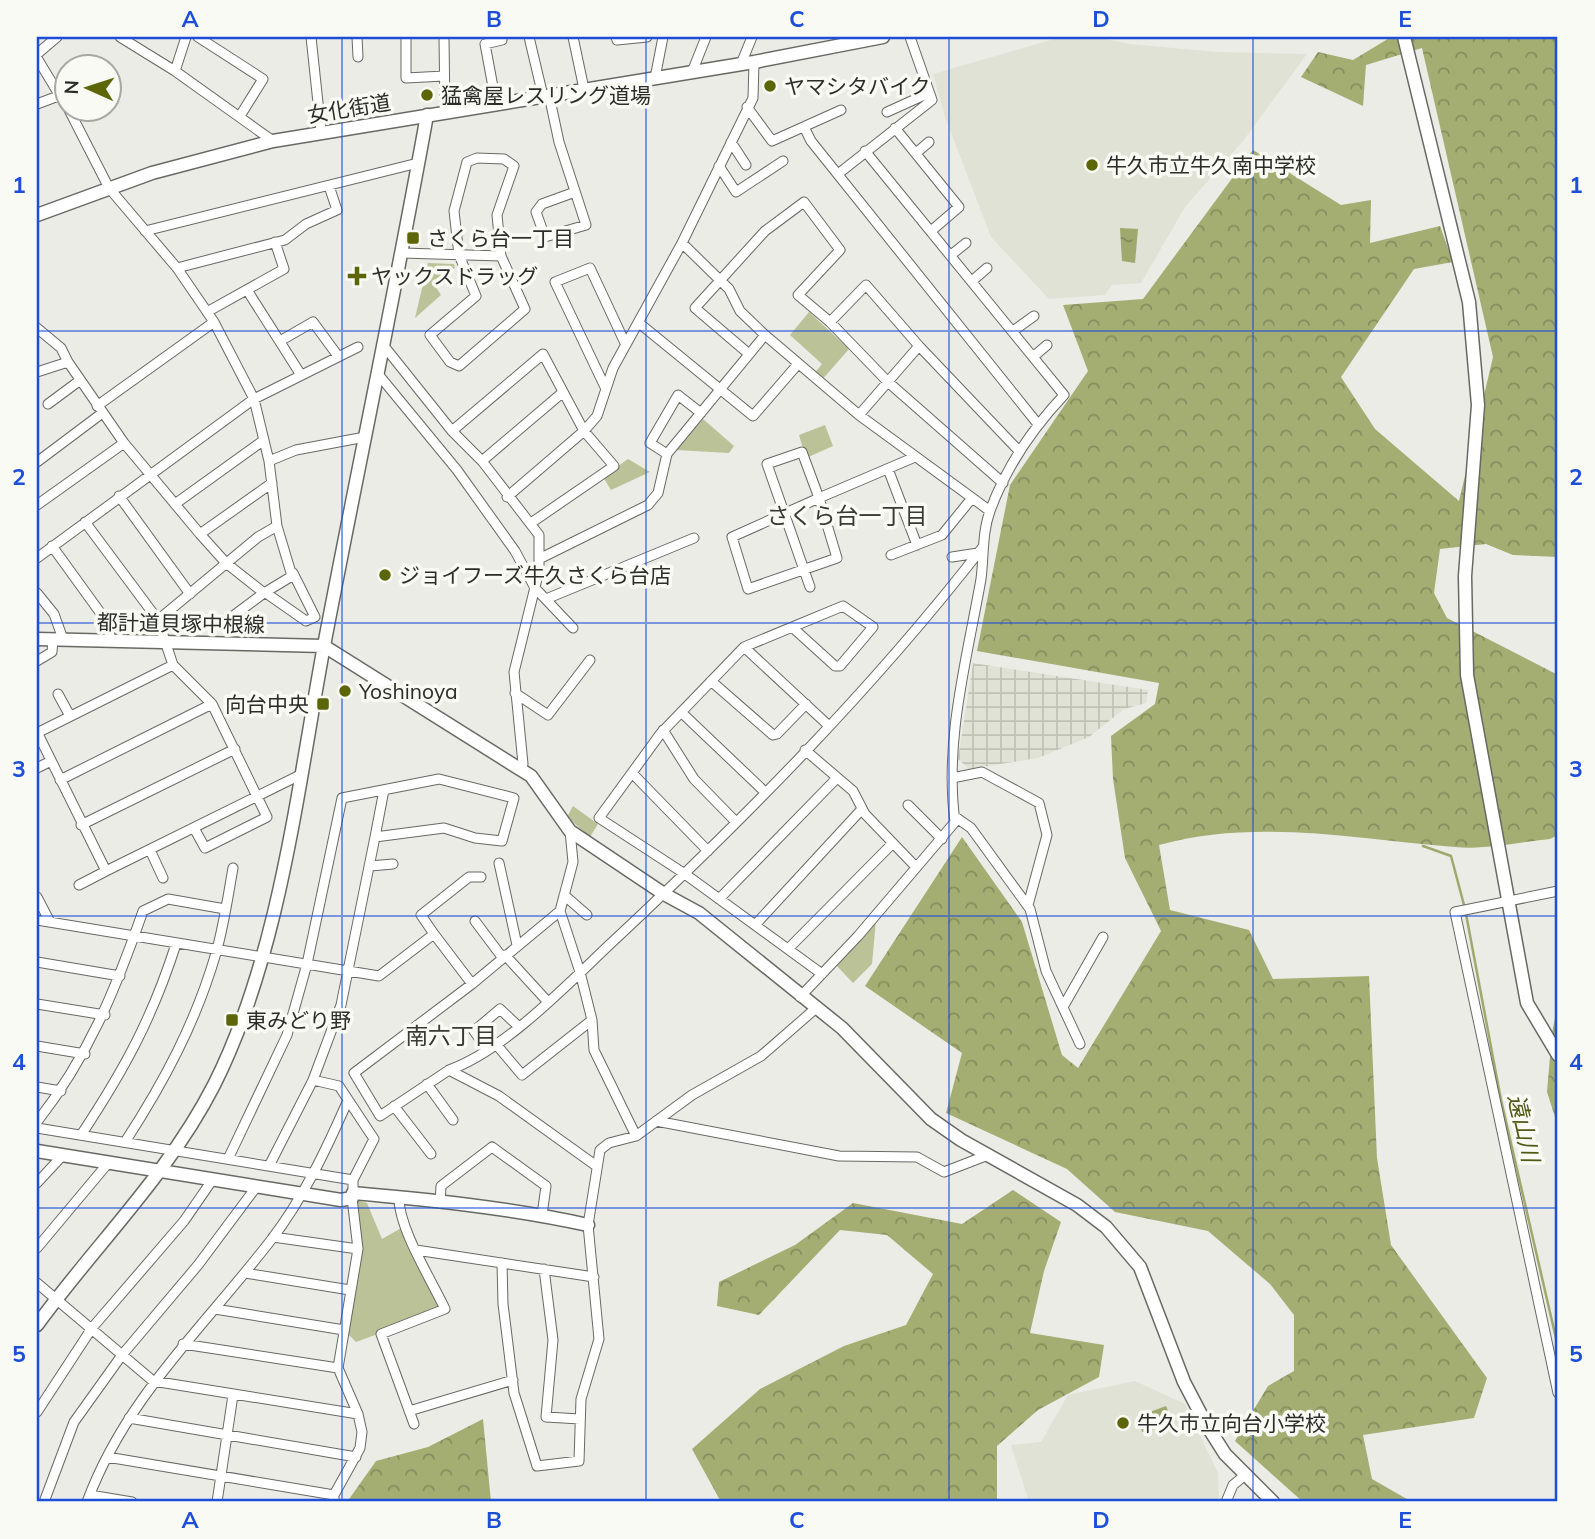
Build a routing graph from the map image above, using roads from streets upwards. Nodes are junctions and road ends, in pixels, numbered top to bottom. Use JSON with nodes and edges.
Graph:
{"nodes":[{"id":1,"x":57,"y":37,"type":"edge"},
{"id":2,"x":120,"y":37,"type":"edge"},
{"id":3,"x":186,"y":37,"type":"edge"},
{"id":4,"x":198,"y":37,"type":"edge"},
{"id":5,"x":311,"y":37,"type":"edge"},
{"id":6,"x":357,"y":37,"type":"edge"},
{"id":7,"x":406,"y":37,"type":"edge"},
{"id":8,"x":444,"y":37,"type":"edge"},
{"id":9,"x":502,"y":37,"type":"edge"},
{"id":10,"x":529,"y":37,"type":"edge"},
{"id":11,"x":573,"y":37,"type":"edge"},
{"id":12,"x":616,"y":37,"type":"edge"},
{"id":13,"x":647,"y":37,"type":"edge"},
{"id":14,"x":663,"y":37,"type":"edge"},
{"id":15,"x":706,"y":37,"type":"edge"},
{"id":16,"x":752,"y":37,"type":"edge"},
{"id":17,"x":883,"y":37,"type":"edge"},
{"id":18,"x":910,"y":37,"type":"edge"},
{"id":19,"x":1404,"y":37,"type":"edge"},
{"id":20,"x":37,"y":56,"type":"edge"},
{"id":21,"x":358,"y":57,"type":"dead end"},
{"id":22,"x":747,"y":63,"type":"junction"},
{"id":23,"x":175,"y":71,"type":"junction"},
{"id":24,"x":692,"y":72,"type":"junction"},
{"id":25,"x":444,"y":76,"type":"junction"},
{"id":26,"x":655,"y":78,"type":"junction"},
{"id":27,"x":52,"y":80,"type":"edge"},
{"id":28,"x":584,"y":89,"type":"junction"},
{"id":29,"x":929,"y":93,"type":"junction"},
{"id":30,"x":546,"y":95,"type":"junction"},
{"id":31,"x":496,"y":103,"type":"junction"},
{"id":32,"x":747,"y":107,"type":"junction"},
{"id":33,"x":841,"y":110,"type":"dead end"},
{"id":34,"x":445,"y":112,"type":"junction"},
{"id":35,"x":887,"y":112,"type":"dead end"},
{"id":36,"x":427,"y":115,"type":"junction"},
{"id":37,"x":240,"y":116,"type":"junction"},
{"id":38,"x":75,"y":122,"type":"edge"},
{"id":39,"x":804,"y":127,"type":"junction"},
{"id":40,"x":895,"y":128,"type":"junction"},
{"id":41,"x":321,"y":131,"type":"junction"},
{"id":42,"x":273,"y":141,"type":"junction"},
{"id":43,"x":731,"y":142,"type":"junction"},
{"id":44,"x":929,"y":142,"type":"dead end"},
{"id":45,"x":866,"y":151,"type":"junction"},
{"id":46,"x":916,"y":153,"type":"junction"},
{"id":47,"x":783,"y":162,"type":"dead end"},
{"id":48,"x":418,"y":163,"type":"junction"},
{"id":49,"x":746,"y":165,"type":"dead end"},
{"id":50,"x":719,"y":166,"type":"junction"},
{"id":51,"x":838,"y":173,"type":"junction"},
{"id":52,"x":329,"y":186,"type":"junction"},
{"id":53,"x":109,"y":188,"type":"junction"},
{"id":54,"x":575,"y":192,"type":"junction"},
{"id":55,"x":37,"y":215,"type":"edge"},
{"id":56,"x":145,"y":231,"type":"junction"},
{"id":57,"x":931,"y":231,"type":"junction"},
{"id":58,"x":275,"y":242,"type":"junction"},
{"id":59,"x":682,"y":243,"type":"junction"},
{"id":60,"x":966,"y":243,"type":"dead end"},
{"id":61,"x":401,"y":253,"type":"junction"},
{"id":62,"x":459,"y":255,"type":"junction"},
{"id":63,"x":951,"y":255,"type":"junction"},
{"id":64,"x":501,"y":256,"type":"junction"},
{"id":65,"x":177,"y":268,"type":"junction"},
{"id":66,"x":987,"y":268,"type":"dead end"},
{"id":67,"x":717,"y":280,"type":"junction"},
{"id":68,"x":972,"y":281,"type":"junction"},
{"id":69,"x":247,"y":290,"type":"junction"},
{"id":70,"x":207,"y":312,"type":"junction"},
{"id":71,"x":1034,"y":316,"type":"dead end"},
{"id":72,"x":214,"y":322,"type":"junction"},
{"id":73,"x":830,"y":322,"type":"junction"},
{"id":74,"x":639,"y":323,"type":"junction"},
{"id":75,"x":37,"y":328,"type":"edge"},
{"id":76,"x":1013,"y":331,"type":"junction"},
{"id":77,"x":765,"y":335,"type":"junction"},
{"id":78,"x":280,"y":341,"type":"junction"},
{"id":79,"x":625,"y":344,"type":"junction"},
{"id":80,"x":1047,"y":345,"type":"dead end"},
{"id":81,"x":384,"y":346,"type":"junction"},
{"id":82,"x":919,"y":346,"type":"junction"},
{"id":83,"x":358,"y":347,"type":"dead end"},
{"id":84,"x":749,"y":354,"type":"junction"},
{"id":85,"x":338,"y":356,"type":"junction"},
{"id":86,"x":1033,"y":357,"type":"junction"},
{"id":87,"x":68,"y":362,"type":"junction"},
{"id":88,"x":797,"y":364,"type":"junction"},
{"id":89,"x":37,"y":372,"type":"edge"},
{"id":90,"x":378,"y":374,"type":"junction"},
{"id":91,"x":301,"y":375,"type":"junction"},
{"id":92,"x":79,"y":381,"type":"junction"},
{"id":93,"x":888,"y":382,"type":"junction"},
{"id":94,"x":605,"y":387,"type":"junction"},
{"id":95,"x":720,"y":390,"type":"junction"},
{"id":96,"x":562,"y":393,"type":"junction"},
{"id":97,"x":254,"y":399,"type":"junction"},
{"id":98,"x":48,"y":404,"type":"dead end"},
{"id":99,"x":99,"y":410,"type":"junction"},
{"id":100,"x":701,"y":413,"type":"junction"},
{"id":101,"x":859,"y":415,"type":"junction"},
{"id":102,"x":1037,"y":423,"type":"junction"},
{"id":103,"x":452,"y":431,"type":"junction"},
{"id":104,"x":583,"y":431,"type":"junction"},
{"id":105,"x":365,"y":437,"type":"junction"},
{"id":106,"x":264,"y":440,"type":"junction"},
{"id":107,"x":124,"y":443,"type":"junction"},
{"id":108,"x":1019,"y":451,"type":"junction"},
{"id":109,"x":667,"y":454,"type":"junction"},
{"id":110,"x":915,"y":457,"type":"junction"},
{"id":111,"x":269,"y":461,"type":"junction"},
{"id":112,"x":482,"y":461,"type":"junction"},
{"id":113,"x":37,"y":462,"type":"edge"},
{"id":114,"x":888,"y":469,"type":"junction"},
{"id":115,"x":150,"y":474,"type":"junction"},
{"id":116,"x":272,"y":483,"type":"junction"},
{"id":117,"x":1003,"y":483,"type":"junction"},
{"id":118,"x":119,"y":496,"type":"junction"},
{"id":119,"x":507,"y":497,"type":"junction"},
{"id":120,"x":818,"y":498,"type":"junction"},
{"id":121,"x":972,"y":498,"type":"junction"},
{"id":122,"x":175,"y":504,"type":"junction"},
{"id":123,"x":37,"y":505,"type":"edge"},
{"id":124,"x":990,"y":511,"type":"junction"},
{"id":125,"x":783,"y":514,"type":"junction"},
{"id":126,"x":85,"y":522,"type":"junction"},
{"id":127,"x":531,"y":523,"type":"junction"},
{"id":128,"x":277,"y":526,"type":"junction"},
{"id":129,"x":200,"y":534,"type":"junction"},
{"id":130,"x":694,"y":538,"type":"dead end"},
{"id":131,"x":917,"y":545,"type":"junction"},
{"id":132,"x":51,"y":546,"type":"junction"},
{"id":133,"x":980,"y":550,"type":"junction"},
{"id":134,"x":891,"y":555,"type":"dead end"},
{"id":135,"x":952,"y":557,"type":"dead end"},
{"id":136,"x":37,"y":558,"type":"edge"},
{"id":137,"x":541,"y":558,"type":"junction"},
{"id":138,"x":226,"y":563,"type":"junction"},
{"id":139,"x":803,"y":570,"type":"junction"},
{"id":140,"x":293,"y":573,"type":"junction"},
{"id":141,"x":810,"y":587,"type":"dead end"},
{"id":142,"x":535,"y":588,"type":"junction"},
{"id":143,"x":37,"y":593,"type":"edge"},
{"id":144,"x":265,"y":593,"type":"junction"},
{"id":145,"x":190,"y":594,"type":"junction"},
{"id":146,"x":546,"y":600,"type":"junction"},
{"id":147,"x":158,"y":620,"type":"junction"},
{"id":148,"x":221,"y":625,"type":"dead end"},
{"id":149,"x":792,"y":627,"type":"junction"},
{"id":150,"x":573,"y":628,"type":"dead end"},
{"id":151,"x":37,"y":639,"type":"edge"},
{"id":152,"x":58,"y":639,"type":"junction"},
{"id":153,"x":111,"y":640,"type":"junction"},
{"id":154,"x":164,"y":641,"type":"junction"},
{"id":155,"x":324,"y":646,"type":"junction"},
{"id":156,"x":744,"y":647,"type":"junction"},
{"id":157,"x":590,"y":660,"type":"dead end"},
{"id":158,"x":37,"y":661,"type":"edge"},
{"id":159,"x":173,"y":665,"type":"junction"},
{"id":160,"x":711,"y":681,"type":"junction"},
{"id":161,"x":515,"y":693,"type":"junction"},
{"id":162,"x":58,"y":694,"type":"dead end"},
{"id":163,"x":212,"y":704,"type":"junction"},
{"id":164,"x":806,"y":704,"type":"junction"},
{"id":165,"x":681,"y":712,"type":"junction"},
{"id":166,"x":70,"y":716,"type":"junction"},
{"id":167,"x":828,"y":725,"type":"junction"},
{"id":168,"x":663,"y":730,"type":"junction"},
{"id":169,"x":37,"y":733,"type":"edge"},
{"id":170,"x":235,"y":749,"type":"junction"},
{"id":171,"x":805,"y":750,"type":"junction"},
{"id":172,"x":51,"y":761,"type":"junction"},
{"id":173,"x":37,"y":768,"type":"edge"},
{"id":174,"x":518,"y":769,"type":"junction"},
{"id":175,"x":632,"y":773,"type":"junction"},
{"id":176,"x":300,"y":775,"type":"junction"},
{"id":177,"x":952,"y":778,"type":"junction"},
{"id":178,"x":836,"y":779,"type":"junction"},
{"id":179,"x":60,"y":780,"type":"junction"},
{"id":180,"x":384,"y":790,"type":"junction"},
{"id":181,"x":765,"y":792,"type":"junction"},
{"id":182,"x":258,"y":795,"type":"junction"},
{"id":183,"x":908,"y":805,"type":"dead end"},
{"id":184,"x":862,"y":809,"type":"junction"},
{"id":185,"x":954,"y":817,"type":"junction"},
{"id":186,"x":736,"y":822,"type":"junction"},
{"id":187,"x":82,"y":825,"type":"junction"},
{"id":188,"x":194,"y":828,"type":"junction"},
{"id":189,"x":570,"y":831,"type":"junction"},
{"id":190,"x":375,"y":837,"type":"junction"},
{"id":191,"x":942,"y":839,"type":"junction"},
{"id":192,"x":892,"y":843,"type":"junction"},
{"id":193,"x":150,"y":850,"type":"junction"},
{"id":194,"x":708,"y":851,"type":"junction"},
{"id":195,"x":499,"y":863,"type":"dead end"},
{"id":196,"x":393,"y":864,"type":"dead end"},
{"id":197,"x":370,"y":866,"type":"junction"},
{"id":198,"x":916,"y":867,"type":"junction"},
{"id":199,"x":233,"y":868,"type":"dead end"},
{"id":200,"x":106,"y":871,"type":"junction"},
{"id":201,"x":685,"y":874,"type":"junction"},
{"id":202,"x":481,"y":877,"type":"dead end"},
{"id":203,"x":163,"y":878,"type":"dead end"},
{"id":204,"x":79,"y":885,"type":"dead end"},
{"id":205,"x":1558,"y":891,"type":"edge"},
{"id":206,"x":664,"y":894,"type":"junction"},
{"id":207,"x":564,"y":895,"type":"junction"},
{"id":208,"x":37,"y":897,"type":"edge"},
{"id":209,"x":719,"y":899,"type":"junction"},
{"id":210,"x":1509,"y":901,"type":"junction"},
{"id":211,"x":1028,"y":905,"type":"junction"},
{"id":212,"x":225,"y":909,"type":"junction"},
{"id":213,"x":560,"y":911,"type":"junction"},
{"id":214,"x":587,"y":915,"type":"dead end"},
{"id":215,"x":37,"y":920,"type":"edge"},
{"id":216,"x":475,"y":921,"type":"dead end"},
{"id":217,"x":50,"y":922,"type":"junction"},
{"id":218,"x":755,"y":925,"type":"junction"},
{"id":219,"x":434,"y":934,"type":"junction"},
{"id":220,"x":134,"y":937,"type":"junction"},
{"id":221,"x":1103,"y":937,"type":"dead end"},
{"id":222,"x":176,"y":944,"type":"junction"},
{"id":223,"x":517,"y":945,"type":"junction"},
{"id":224,"x":788,"y":949,"type":"junction"},
{"id":225,"x":217,"y":951,"type":"junction"},
{"id":226,"x":503,"y":956,"type":"junction"},
{"id":227,"x":262,"y":958,"type":"junction"},
{"id":228,"x":37,"y":962,"type":"edge"},
{"id":229,"x":307,"y":964,"type":"junction"},
{"id":230,"x":349,"y":972,"type":"junction"},
{"id":231,"x":580,"y":972,"type":"junction"},
{"id":232,"x":822,"y":974,"type":"junction"},
{"id":233,"x":120,"y":976,"type":"junction"},
{"id":234,"x":472,"y":984,"type":"junction"},
{"id":235,"x":800,"y":997,"type":"junction"},
{"id":236,"x":548,"y":1002,"type":"junction"},
{"id":237,"x":37,"y":1004,"type":"edge"},
{"id":238,"x":1063,"y":1007,"type":"junction"},
{"id":239,"x":814,"y":1009,"type":"junction"},
{"id":240,"x":105,"y":1015,"type":"junction"},
{"id":241,"x":592,"y":1020,"type":"junction"},
{"id":242,"x":518,"y":1026,"type":"junction"},
{"id":243,"x":1080,"y":1044,"type":"dead end"},
{"id":244,"x":37,"y":1046,"type":"edge"},
{"id":245,"x":491,"y":1046,"type":"junction"},
{"id":246,"x":85,"y":1054,"type":"junction"},
{"id":247,"x":1558,"y":1055,"type":"edge"},
{"id":248,"x":449,"y":1070,"type":"junction"},
{"id":249,"x":313,"y":1080,"type":"junction"},
{"id":250,"x":427,"y":1084,"type":"junction"},
{"id":251,"x":37,"y":1087,"type":"edge"},
{"id":252,"x":61,"y":1091,"type":"junction"},
{"id":253,"x":348,"y":1100,"type":"junction"},
{"id":254,"x":394,"y":1106,"type":"junction"},
{"id":255,"x":453,"y":1120,"type":"dead end"},
{"id":256,"x":656,"y":1121,"type":"junction"},
{"id":257,"x":37,"y":1122,"type":"edge"},
{"id":258,"x":37,"y":1128,"type":"edge"},
{"id":259,"x":81,"y":1135,"type":"junction"},
{"id":260,"x":636,"y":1136,"type":"junction"},
{"id":261,"x":125,"y":1142,"type":"junction"},
{"id":262,"x":37,"y":1151,"type":"edge"},
{"id":263,"x":176,"y":1151,"type":"junction"},
{"id":264,"x":431,"y":1154,"type":"dead end"},
{"id":265,"x":63,"y":1155,"type":"junction"},
{"id":266,"x":988,"y":1156,"type":"junction"},
{"id":267,"x":228,"y":1159,"type":"junction"},
{"id":268,"x":110,"y":1162,"type":"junction"},
{"id":269,"x":269,"y":1166,"type":"junction"},
{"id":270,"x":596,"y":1166,"type":"junction"},
{"id":271,"x":161,"y":1171,"type":"junction"},
{"id":272,"x":312,"y":1173,"type":"junction"},
{"id":273,"x":213,"y":1179,"type":"junction"},
{"id":274,"x":37,"y":1184,"type":"edge"},
{"id":275,"x":257,"y":1186,"type":"junction"},
{"id":276,"x":352,"y":1190,"type":"junction"},
{"id":277,"x":300,"y":1193,"type":"junction"},
{"id":278,"x":399,"y":1198,"type":"junction"},
{"id":279,"x":440,"y":1203,"type":"junction"},
{"id":280,"x":542,"y":1215,"type":"junction"},
{"id":281,"x":588,"y":1225,"type":"junction"},
{"id":282,"x":273,"y":1237,"type":"junction"},
{"id":283,"x":37,"y":1248,"type":"edge"},
{"id":284,"x":358,"y":1249,"type":"junction"},
{"id":285,"x":416,"y":1250,"type":"junction"},
{"id":286,"x":502,"y":1263,"type":"junction"},
{"id":287,"x":544,"y":1269,"type":"junction"},
{"id":288,"x":245,"y":1273,"type":"junction"},
{"id":289,"x":594,"y":1278,"type":"junction"},
{"id":290,"x":37,"y":1283,"type":"edge"},
{"id":291,"x":350,"y":1290,"type":"junction"},
{"id":292,"x":55,"y":1299,"type":"junction"},
{"id":293,"x":215,"y":1309,"type":"junction"},
{"id":294,"x":37,"y":1325,"type":"edge"},
{"id":295,"x":92,"y":1328,"type":"junction"},
{"id":296,"x":344,"y":1330,"type":"junction"},
{"id":297,"x":183,"y":1344,"type":"junction"},
{"id":298,"x":122,"y":1354,"type":"junction"},
{"id":299,"x":338,"y":1368,"type":"junction"},
{"id":300,"x":513,"y":1380,"type":"junction"},
{"id":301,"x":153,"y":1381,"type":"junction"},
{"id":302,"x":1558,"y":1393,"type":"edge"},
{"id":303,"x":233,"y":1395,"type":"junction"},
{"id":304,"x":409,"y":1410,"type":"junction"},
{"id":305,"x":37,"y":1412,"type":"edge"},
{"id":306,"x":358,"y":1414,"type":"junction"},
{"id":307,"x":129,"y":1418,"type":"junction"},
{"id":308,"x":580,"y":1419,"type":"junction"},
{"id":309,"x":414,"y":1424,"type":"dead end"},
{"id":310,"x":226,"y":1436,"type":"junction"},
{"id":311,"x":107,"y":1457,"type":"junction"},
{"id":312,"x":356,"y":1457,"type":"junction"},
{"id":313,"x":1244,"y":1476,"type":"junction"},
{"id":314,"x":219,"y":1477,"type":"junction"},
{"id":315,"x":334,"y":1498,"type":"edge"},
{"id":316,"x":89,"y":1499,"type":"edge"},
{"id":317,"x":44,"y":1502,"type":"edge"},
{"id":318,"x":132,"y":1502,"type":"edge"},
{"id":319,"x":217,"y":1502,"type":"edge"},
{"id":320,"x":1226,"y":1502,"type":"edge"},
{"id":321,"x":1273,"y":1502,"type":"edge"}],
"edges":[{"from":1,"to":20,"type":"street"},
{"from":2,"to":23,"type":"street"},
{"from":3,"to":23,"type":"street"},
{"from":4,"to":37,"type":"street"},
{"from":5,"to":41,"type":"street"},
{"from":6,"to":21,"type":"street"},
{"from":7,"to":25,"type":"street"},
{"from":8,"to":25,"type":"street"},
{"from":9,"to":31,"type":"street"},
{"from":10,"to":30,"type":"street"},
{"from":11,"to":28,"type":"street"},
{"from":12,"to":13,"type":"street"},
{"from":14,"to":26,"type":"street"},
{"from":15,"to":24,"type":"street"},
{"from":16,"to":22,"type":"street"},
{"from":17,"to":22,"type":"street","name":"女化街道"},
{"from":18,"to":29,"type":"street"},
{"from":19,"to":210,"type":"street"},
{"from":20,"to":27,"type":"street"},
{"from":22,"to":24,"type":"street","name":"女化街道"},
{"from":22,"to":32,"type":"street"},
{"from":23,"to":37,"type":"street"},
{"from":24,"to":26,"type":"street","name":"女化街道"},
{"from":25,"to":34,"type":"street"},
{"from":26,"to":28,"type":"street","name":"女化街道"},
{"from":28,"to":30,"type":"street","name":"女化街道"},
{"from":29,"to":35,"type":"street"},
{"from":29,"to":40,"type":"street"},
{"from":30,"to":31,"type":"street","name":"女化街道"},
{"from":30,"to":54,"type":"street"},
{"from":31,"to":34,"type":"street","name":"女化街道"},
{"from":32,"to":39,"type":"street"},
{"from":32,"to":43,"type":"street"},
{"from":33,"to":39,"type":"street"},
{"from":34,"to":36,"type":"street","name":"女化街道"},
{"from":36,"to":41,"type":"street","name":"女化街道"},
{"from":36,"to":48,"type":"street"},
{"from":37,"to":42,"type":"street"},
{"from":38,"to":53,"type":"street"},
{"from":39,"to":51,"type":"street"},
{"from":40,"to":45,"type":"street"},
{"from":40,"to":46,"type":"street"},
{"from":41,"to":42,"type":"street","name":"女化街道"},
{"from":42,"to":53,"type":"street","name":"女化街道"},
{"from":43,"to":49,"type":"street"},
{"from":43,"to":50,"type":"street"},
{"from":44,"to":46,"type":"street"},
{"from":45,"to":51,"type":"street"},
{"from":45,"to":57,"type":"street"},
{"from":46,"to":57,"type":"street"},
{"from":47,"to":50,"type":"street"},
{"from":48,"to":52,"type":"street"},
{"from":48,"to":61,"type":"street"},
{"from":50,"to":59,"type":"street"},
{"from":51,"to":102,"type":"street"},
{"from":52,"to":56,"type":"street"},
{"from":52,"to":58,"type":"street"},
{"from":53,"to":55,"type":"street","name":"女化街道"},
{"from":53,"to":56,"type":"street"},
{"from":54,"to":54,"type":"street"},
{"from":56,"to":65,"type":"street"},
{"from":57,"to":63,"type":"street"},
{"from":58,"to":65,"type":"street"},
{"from":58,"to":69,"type":"street"},
{"from":59,"to":67,"type":"street"},
{"from":59,"to":74,"type":"street"},
{"from":60,"to":63,"type":"street"},
{"from":61,"to":62,"type":"street"},
{"from":61,"to":81,"type":"street"},
{"from":62,"to":64,"type":"street"},
{"from":62,"to":64,"type":"street"},
{"from":62,"to":64,"type":"street"},
{"from":63,"to":68,"type":"street"},
{"from":65,"to":70,"type":"street"},
{"from":66,"to":68,"type":"street"},
{"from":67,"to":73,"type":"street"},
{"from":67,"to":77,"type":"street"},
{"from":67,"to":84,"type":"street"},
{"from":68,"to":76,"type":"street"},
{"from":69,"to":70,"type":"street"},
{"from":69,"to":78,"type":"street"},
{"from":70,"to":72,"type":"street"},
{"from":71,"to":76,"type":"street"},
{"from":72,"to":97,"type":"street"},
{"from":72,"to":99,"type":"street"},
{"from":73,"to":82,"type":"street"},
{"from":73,"to":93,"type":"street"},
{"from":74,"to":79,"type":"street"},
{"from":74,"to":95,"type":"street"},
{"from":75,"to":87,"type":"street"},
{"from":76,"to":86,"type":"street"},
{"from":77,"to":84,"type":"street"},
{"from":77,"to":88,"type":"street"},
{"from":78,"to":85,"type":"street"},
{"from":78,"to":91,"type":"street"},
{"from":79,"to":94,"type":"street"},
{"from":79,"to":94,"type":"street"},
{"from":80,"to":86,"type":"street"},
{"from":81,"to":90,"type":"street"},
{"from":81,"to":103,"type":"street"},
{"from":82,"to":93,"type":"street"},
{"from":82,"to":108,"type":"street"},
{"from":83,"to":85,"type":"street"},
{"from":84,"to":95,"type":"street"},
{"from":85,"to":91,"type":"street"},
{"from":86,"to":102,"type":"street"},
{"from":87,"to":89,"type":"street"},
{"from":87,"to":92,"type":"street"},
{"from":88,"to":95,"type":"street"},
{"from":88,"to":101,"type":"street"},
{"from":90,"to":105,"type":"street"},
{"from":90,"to":142,"type":"street"},
{"from":91,"to":97,"type":"street"},
{"from":92,"to":98,"type":"street"},
{"from":92,"to":99,"type":"street"},
{"from":93,"to":101,"type":"street"},
{"from":93,"to":117,"type":"street"},
{"from":94,"to":104,"type":"street"},
{"from":95,"to":100,"type":"street"},
{"from":96,"to":103,"type":"street"},
{"from":96,"to":104,"type":"street"},
{"from":96,"to":112,"type":"street"},
{"from":97,"to":106,"type":"street"},
{"from":97,"to":115,"type":"street"},
{"from":99,"to":107,"type":"street"},
{"from":99,"to":113,"type":"street"},
{"from":100,"to":109,"type":"street"},
{"from":100,"to":109,"type":"street"},
{"from":101,"to":110,"type":"street"},
{"from":102,"to":108,"type":"street"},
{"from":103,"to":112,"type":"street"},
{"from":104,"to":119,"type":"street"},
{"from":104,"to":127,"type":"street"},
{"from":105,"to":111,"type":"street"},
{"from":105,"to":155,"type":"street"},
{"from":106,"to":111,"type":"street"},
{"from":106,"to":122,"type":"street"},
{"from":107,"to":115,"type":"street"},
{"from":107,"to":123,"type":"street"},
{"from":108,"to":117,"type":"street"},
{"from":109,"to":137,"type":"street"},
{"from":110,"to":114,"type":"street"},
{"from":110,"to":121,"type":"street"},
{"from":111,"to":116,"type":"street"},
{"from":112,"to":119,"type":"street"},
{"from":114,"to":120,"type":"street"},
{"from":114,"to":131,"type":"street"},
{"from":115,"to":118,"type":"street"},
{"from":115,"to":122,"type":"street"},
{"from":116,"to":128,"type":"street"},
{"from":116,"to":129,"type":"street"},
{"from":117,"to":124,"type":"street"},
{"from":118,"to":126,"type":"street"},
{"from":118,"to":145,"type":"street"},
{"from":119,"to":127,"type":"street"},
{"from":120,"to":125,"type":"street"},
{"from":120,"to":125,"type":"street"},
{"from":120,"to":139,"type":"street"},
{"from":121,"to":124,"type":"street"},
{"from":121,"to":131,"type":"street"},
{"from":122,"to":129,"type":"street"},
{"from":124,"to":133,"type":"street"},
{"from":125,"to":139,"type":"street"},
{"from":125,"to":139,"type":"street"},
{"from":126,"to":132,"type":"street"},
{"from":126,"to":147,"type":"street"},
{"from":127,"to":137,"type":"street"},
{"from":128,"to":138,"type":"street"},
{"from":128,"to":140,"type":"street"},
{"from":129,"to":138,"type":"street"},
{"from":130,"to":146,"type":"street"},
{"from":131,"to":134,"type":"street"},
{"from":132,"to":136,"type":"street"},
{"from":132,"to":153,"type":"street"},
{"from":133,"to":135,"type":"street"},
{"from":133,"to":167,"type":"street"},
{"from":133,"to":177,"type":"street"},
{"from":137,"to":142,"type":"street"},
{"from":138,"to":144,"type":"street"},
{"from":138,"to":145,"type":"street"},
{"from":139,"to":141,"type":"street"},
{"from":140,"to":144,"type":"street"},
{"from":140,"to":144,"type":"street"},
{"from":142,"to":146,"type":"street"},
{"from":142,"to":161,"type":"street"},
{"from":143,"to":152,"type":"street"},
{"from":144,"to":148,"type":"street"},
{"from":145,"to":147,"type":"street"},
{"from":146,"to":150,"type":"street"},
{"from":147,"to":154,"type":"street"},
{"from":149,"to":149,"type":"street"},
{"from":149,"to":156,"type":"street"},
{"from":151,"to":152,"type":"street","name":"都計道貝塚中根線"},
{"from":152,"to":153,"type":"street","name":"都計道貝塚中根線"},
{"from":152,"to":158,"type":"street"},
{"from":153,"to":154,"type":"street","name":"都計道貝塚中根線"},
{"from":154,"to":155,"type":"street","name":"都計道貝塚中根線"},
{"from":154,"to":159,"type":"street"},
{"from":155,"to":174,"type":"street"},
{"from":155,"to":176,"type":"street"},
{"from":156,"to":160,"type":"street"},
{"from":156,"to":164,"type":"street"},
{"from":157,"to":161,"type":"street"},
{"from":159,"to":163,"type":"street"},
{"from":159,"to":166,"type":"street"},
{"from":160,"to":164,"type":"street"},
{"from":160,"to":165,"type":"street"},
{"from":161,"to":174,"type":"street"},
{"from":162,"to":166,"type":"street"},
{"from":163,"to":170,"type":"street"},
{"from":163,"to":179,"type":"street"},
{"from":164,"to":167,"type":"street"},
{"from":165,"to":168,"type":"street"},
{"from":165,"to":181,"type":"street"},
{"from":166,"to":169,"type":"street"},
{"from":167,"to":171,"type":"street"},
{"from":168,"to":175,"type":"street"},
{"from":168,"to":186,"type":"street"},
{"from":169,"to":172,"type":"street"},
{"from":170,"to":182,"type":"street"},
{"from":170,"to":187,"type":"street"},
{"from":171,"to":178,"type":"street"},
{"from":171,"to":181,"type":"street"},
{"from":172,"to":173,"type":"street"},
{"from":172,"to":179,"type":"street"},
{"from":174,"to":189,"type":"street"},
{"from":175,"to":194,"type":"street"},
{"from":175,"to":201,"type":"street"},
{"from":176,"to":182,"type":"street"},
{"from":176,"to":227,"type":"street"},
{"from":177,"to":185,"type":"street"},
{"from":177,"to":211,"type":"street"},
{"from":178,"to":184,"type":"street"},
{"from":178,"to":209,"type":"street"},
{"from":179,"to":187,"type":"street"},
{"from":180,"to":190,"type":"street"},
{"from":180,"to":190,"type":"street"},
{"from":180,"to":229,"type":"street"},
{"from":181,"to":186,"type":"street"},
{"from":182,"to":188,"type":"street"},
{"from":182,"to":188,"type":"street"},
{"from":183,"to":191,"type":"street"},
{"from":184,"to":192,"type":"street"},
{"from":184,"to":218,"type":"street"},
{"from":185,"to":191,"type":"street"},
{"from":185,"to":211,"type":"street"},
{"from":186,"to":194,"type":"street"},
{"from":187,"to":200,"type":"street"},
{"from":188,"to":193,"type":"street"},
{"from":189,"to":206,"type":"street"},
{"from":189,"to":207,"type":"street"},
{"from":190,"to":197,"type":"street"},
{"from":191,"to":198,"type":"street"},
{"from":192,"to":198,"type":"street"},
{"from":192,"to":224,"type":"street"},
{"from":193,"to":200,"type":"street"},
{"from":193,"to":203,"type":"street"},
{"from":194,"to":201,"type":"street"},
{"from":195,"to":223,"type":"street"},
{"from":196,"to":197,"type":"street"},
{"from":197,"to":230,"type":"street"},
{"from":198,"to":232,"type":"street"},
{"from":199,"to":212,"type":"street"},
{"from":200,"to":204,"type":"street"},
{"from":201,"to":206,"type":"street"},
{"from":201,"to":209,"type":"street"},
{"from":202,"to":219,"type":"street"},
{"from":205,"to":210,"type":"street"},
{"from":206,"to":231,"type":"street"},
{"from":206,"to":235,"type":"street"},
{"from":207,"to":213,"type":"street"},
{"from":207,"to":214,"type":"street"},
{"from":208,"to":217,"type":"street"},
{"from":209,"to":218,"type":"street"},
{"from":210,"to":247,"type":"street"},
{"from":210,"to":302,"type":"street"},
{"from":211,"to":238,"type":"street"},
{"from":212,"to":220,"type":"street"},
{"from":212,"to":225,"type":"street"},
{"from":213,"to":223,"type":"street"},
{"from":213,"to":231,"type":"street"},
{"from":215,"to":217,"type":"street"},
{"from":216,"to":226,"type":"street"},
{"from":217,"to":220,"type":"street"},
{"from":218,"to":224,"type":"street"},
{"from":219,"to":230,"type":"street"},
{"from":219,"to":234,"type":"street"},
{"from":220,"to":222,"type":"street"},
{"from":220,"to":233,"type":"street"},
{"from":221,"to":238,"type":"street"},
{"from":222,"to":225,"type":"street"},
{"from":222,"to":259,"type":"street"},
{"from":223,"to":226,"type":"street"},
{"from":224,"to":232,"type":"street"},
{"from":225,"to":227,"type":"street"},
{"from":225,"to":261,"type":"street"},
{"from":226,"to":234,"type":"street"},
{"from":226,"to":236,"type":"street"},
{"from":227,"to":229,"type":"street"},
{"from":227,"to":263,"type":"street"},
{"from":228,"to":233,"type":"street"},
{"from":229,"to":230,"type":"street"},
{"from":229,"to":267,"type":"street"},
{"from":230,"to":249,"type":"street"},
{"from":231,"to":236,"type":"street"},
{"from":231,"to":241,"type":"street"},
{"from":232,"to":235,"type":"street"},
{"from":233,"to":240,"type":"street"},
{"from":234,"to":254,"type":"street"},
{"from":235,"to":239,"type":"street"},
{"from":236,"to":242,"type":"street"},
{"from":237,"to":240,"type":"street"},
{"from":238,"to":243,"type":"street"},
{"from":239,"to":256,"type":"street"},
{"from":239,"to":266,"type":"street"},
{"from":240,"to":246,"type":"street"},
{"from":241,"to":245,"type":"street"},
{"from":241,"to":260,"type":"street"},
{"from":242,"to":245,"type":"street"},
{"from":242,"to":245,"type":"street"},
{"from":244,"to":246,"type":"street"},
{"from":245,"to":248,"type":"street"},
{"from":246,"to":252,"type":"street"},
{"from":248,"to":250,"type":"street"},
{"from":248,"to":270,"type":"street"},
{"from":249,"to":253,"type":"street"},
{"from":249,"to":269,"type":"street"},
{"from":250,"to":254,"type":"street"},
{"from":250,"to":255,"type":"street"},
{"from":251,"to":252,"type":"street"},
{"from":252,"to":257,"type":"street"},
{"from":253,"to":272,"type":"street"},
{"from":253,"to":276,"type":"street"},
{"from":254,"to":264,"type":"street"},
{"from":256,"to":260,"type":"street"},
{"from":256,"to":266,"type":"street"},
{"from":258,"to":259,"type":"street"},
{"from":259,"to":261,"type":"street"},
{"from":260,"to":270,"type":"street"},
{"from":261,"to":263,"type":"street"},
{"from":262,"to":265,"type":"street"},
{"from":263,"to":267,"type":"street"},
{"from":263,"to":271,"type":"street"},
{"from":265,"to":268,"type":"street"},
{"from":265,"to":274,"type":"street"},
{"from":266,"to":313,"type":"street"},
{"from":267,"to":269,"type":"street"},
{"from":268,"to":271,"type":"street"},
{"from":268,"to":283,"type":"street"},
{"from":269,"to":272,"type":"street"},
{"from":270,"to":281,"type":"street"},
{"from":271,"to":273,"type":"street"},
{"from":271,"to":292,"type":"street"},
{"from":272,"to":276,"type":"street"},
{"from":272,"to":277,"type":"street"},
{"from":273,"to":275,"type":"street"},
{"from":273,"to":295,"type":"street"},
{"from":275,"to":277,"type":"street"},
{"from":275,"to":298,"type":"street"},
{"from":276,"to":277,"type":"street"},
{"from":276,"to":278,"type":"street"},
{"from":276,"to":284,"type":"street"},
{"from":277,"to":282,"type":"street"},
{"from":278,"to":279,"type":"street"},
{"from":278,"to":285,"type":"street"},
{"from":279,"to":280,"type":"street"},
{"from":279,"to":280,"type":"street"},
{"from":280,"to":281,"type":"street"},
{"from":281,"to":289,"type":"street"},
{"from":282,"to":284,"type":"street"},
{"from":282,"to":288,"type":"street"},
{"from":284,"to":291,"type":"street"},
{"from":285,"to":286,"type":"street"},
{"from":285,"to":304,"type":"street"},
{"from":286,"to":287,"type":"street"},
{"from":286,"to":300,"type":"street"},
{"from":287,"to":289,"type":"street"},
{"from":287,"to":308,"type":"street"},
{"from":288,"to":291,"type":"street"},
{"from":288,"to":293,"type":"street"},
{"from":289,"to":308,"type":"street"},
{"from":290,"to":292,"type":"street"},
{"from":291,"to":296,"type":"street"},
{"from":292,"to":294,"type":"street"},
{"from":292,"to":295,"type":"street"},
{"from":293,"to":296,"type":"street"},
{"from":293,"to":297,"type":"street"},
{"from":295,"to":298,"type":"street"},
{"from":295,"to":305,"type":"street"},
{"from":296,"to":299,"type":"street"},
{"from":297,"to":299,"type":"street"},
{"from":297,"to":301,"type":"street"},
{"from":298,"to":301,"type":"street"},
{"from":298,"to":317,"type":"street"},
{"from":299,"to":306,"type":"street"},
{"from":300,"to":304,"type":"street"},
{"from":300,"to":308,"type":"street"},
{"from":301,"to":303,"type":"street"},
{"from":301,"to":307,"type":"street"},
{"from":303,"to":306,"type":"street"},
{"from":303,"to":310,"type":"street"},
{"from":304,"to":309,"type":"street"},
{"from":306,"to":312,"type":"street"},
{"from":307,"to":310,"type":"street"},
{"from":307,"to":311,"type":"street"},
{"from":310,"to":312,"type":"street"},
{"from":310,"to":314,"type":"street"},
{"from":311,"to":314,"type":"street"},
{"from":311,"to":316,"type":"street"},
{"from":312,"to":315,"type":"street"},
{"from":313,"to":320,"type":"street"},
{"from":313,"to":321,"type":"street"},
{"from":314,"to":315,"type":"street"},
{"from":314,"to":319,"type":"street"},
{"from":316,"to":318,"type":"street"}]}
